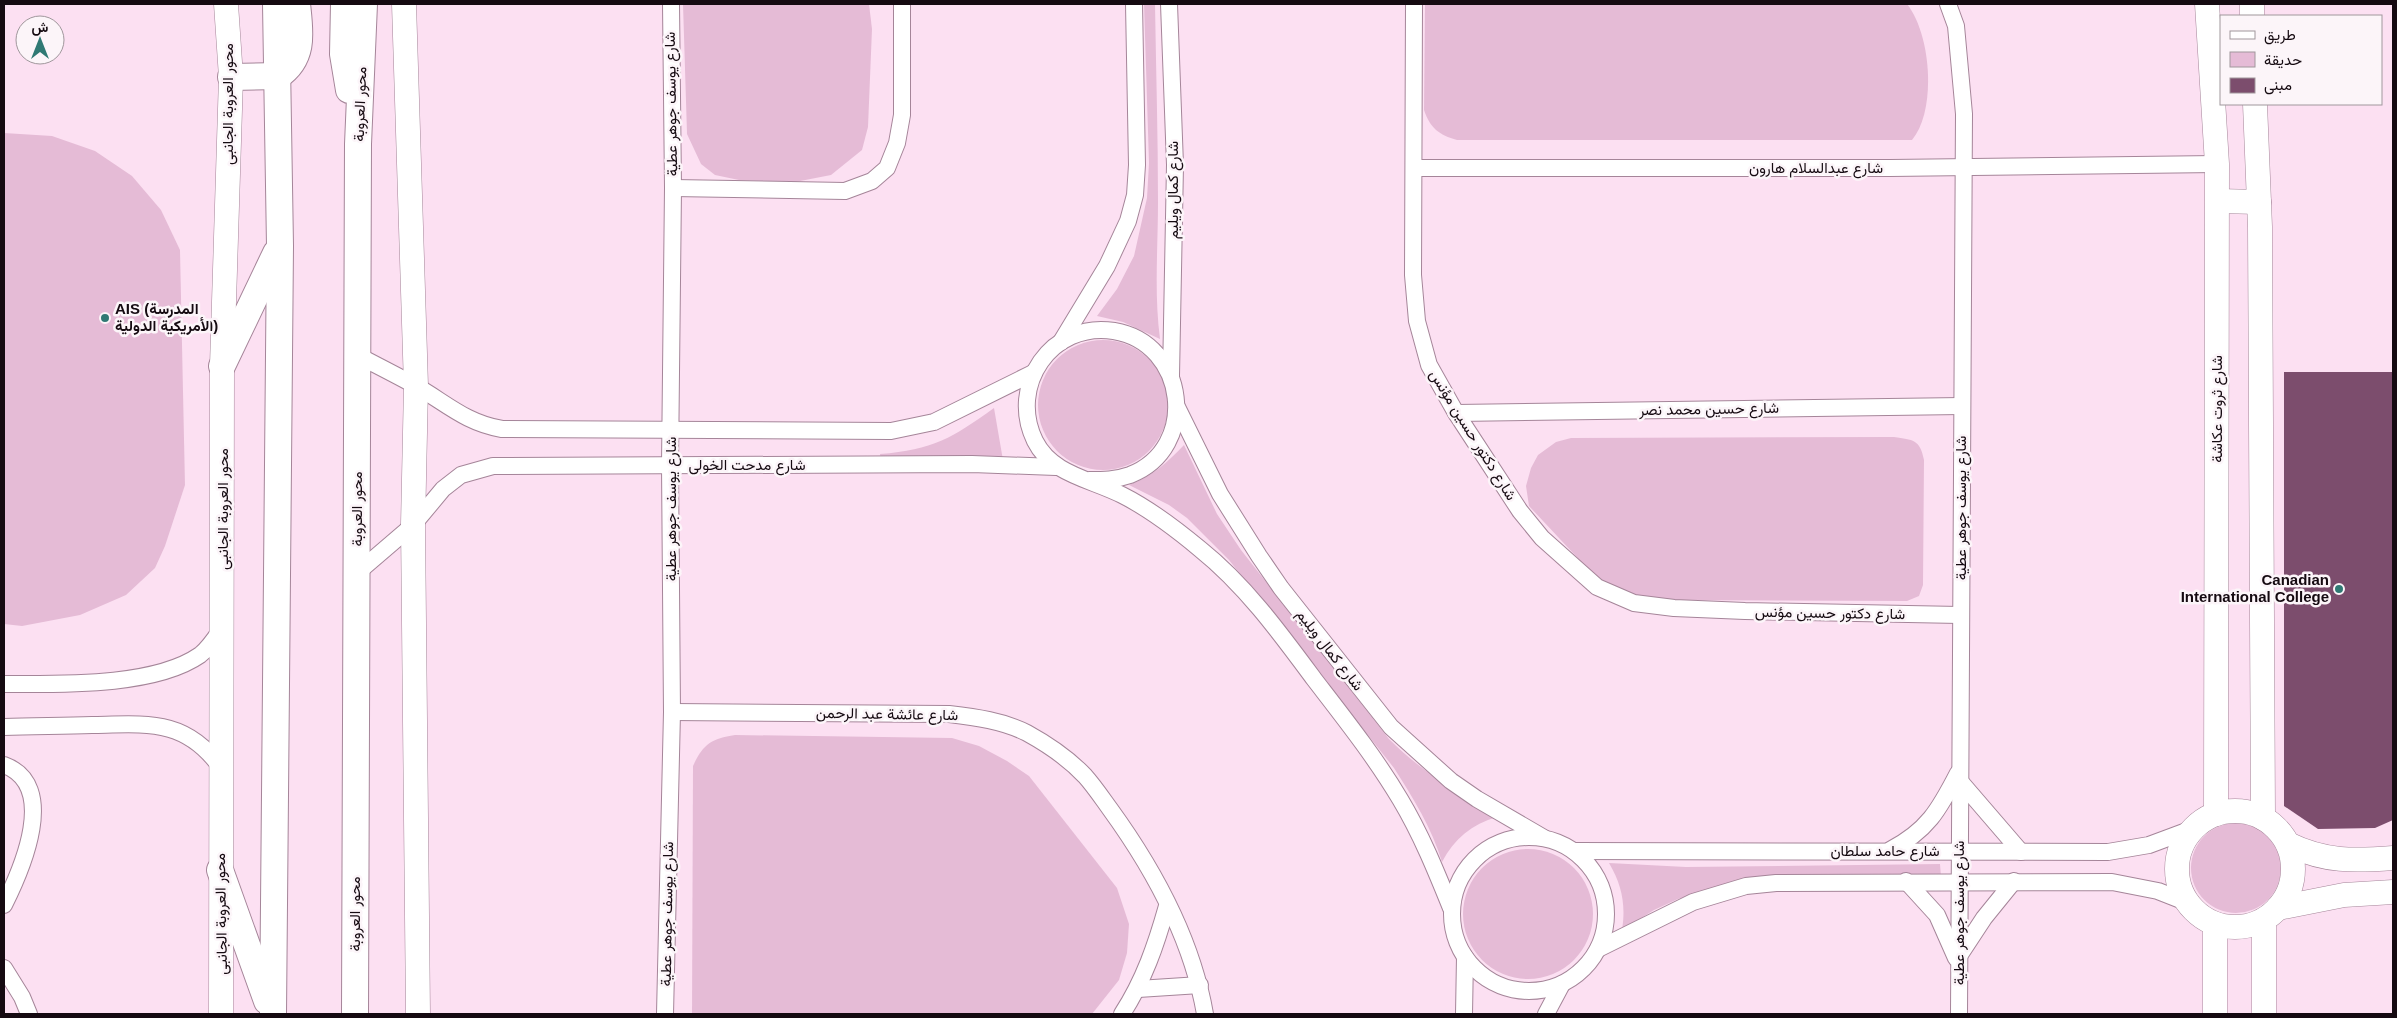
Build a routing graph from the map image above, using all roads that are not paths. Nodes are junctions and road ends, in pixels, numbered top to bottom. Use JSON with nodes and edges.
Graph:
{"nodes":[{"id":1,"x":226,"y":4,"type":"edge"},
{"id":2,"x":276,"y":4,"type":"edge"},
{"id":3,"x":297,"y":4,"type":"edge"},
{"id":4,"x":344,"y":4,"type":"edge"},
{"id":5,"x":364,"y":4,"type":"edge"},
{"id":6,"x":404,"y":4,"type":"edge"},
{"id":7,"x":671,"y":4,"type":"edge"},
{"id":8,"x":902,"y":4,"type":"edge"},
{"id":9,"x":1134,"y":4,"type":"edge"},
{"id":10,"x":1169,"y":4,"type":"edge"},
{"id":11,"x":1414,"y":4,"type":"edge"},
{"id":12,"x":1948,"y":4,"type":"edge"},
{"id":13,"x":2207,"y":4,"type":"edge"},
{"id":14,"x":278,"y":76,"type":"junction"},
{"id":15,"x":231,"y":77,"type":"junction"},
{"id":16,"x":2255,"y":105,"type":"edge"},
{"id":17,"x":359,"y":117,"type":"junction"},
{"id":18,"x":2218,"y":164,"type":"junction"},
{"id":19,"x":1963,"y":167,"type":"junction"},
{"id":20,"x":1414,"y":168,"type":"junction"},
{"id":21,"x":673,"y":188,"type":"junction"},
{"id":22,"x":2218,"y":201,"type":"junction"},
{"id":23,"x":2259,"y":202,"type":"junction"},
{"id":24,"x":280,"y":246,"type":"junction"},
{"id":25,"x":1061,"y":342,"type":"junction"},
{"id":26,"x":357,"y":355,"type":"junction"},
{"id":27,"x":222,"y":366,"type":"junction"},
{"id":28,"x":1033,"y":373,"type":"junction"},
{"id":29,"x":1171,"y":376,"type":"junction"},
{"id":30,"x":416,"y":386,"type":"junction"},
{"id":31,"x":1962,"y":406,"type":"junction"},
{"id":32,"x":1177,"y":407,"type":"junction"},
{"id":33,"x":1456,"y":413,"type":"junction"},
{"id":34,"x":671,"y":432,"type":"junction"},
{"id":35,"x":670,"y":465,"type":"junction"},
{"id":36,"x":1056,"y":467,"type":"junction"},
{"id":37,"x":1089,"y":480,"type":"junction"},
{"id":38,"x":413,"y":525,"type":"junction"},
{"id":39,"x":357,"y":572,"type":"junction"},
{"id":40,"x":1960,"y":615,"type":"junction"},
{"id":41,"x":223,"y":626,"type":"junction"},
{"id":42,"x":4,"y":684,"type":"edge"},
{"id":43,"x":672,"y":712,"type":"junction"},
{"id":44,"x":4,"y":727,"type":"edge"},
{"id":45,"x":4,"y":764,"type":"edge"},
{"id":46,"x":221,"y":768,"type":"junction"},
{"id":47,"x":1959,"y":776,"type":"junction"},
{"id":48,"x":2216,"y":814,"type":"junction"},
{"id":49,"x":2263,"y":818,"type":"junction"},
{"id":50,"x":2192,"y":829,"type":"junction"},
{"id":51,"x":1544,"y":838,"type":"junction"},
{"id":52,"x":2288,"y":844,"type":"junction"},
{"id":53,"x":1574,"y":851,"type":"junction"},
{"id":54,"x":1959,"y":851,"type":"junction"},
{"id":55,"x":1886,"y":852,"type":"junction"},
{"id":56,"x":2021,"y":852,"type":"junction"},
{"id":57,"x":2393,"y":858,"type":"edge"},
{"id":58,"x":220,"y":870,"type":"junction"},
{"id":59,"x":1906,"y":881,"type":"junction"},
{"id":60,"x":1959,"y":881,"type":"junction"},
{"id":61,"x":2014,"y":881,"type":"junction"},
{"id":62,"x":2393,"y":892,"type":"edge"},
{"id":63,"x":2186,"y":902,"type":"junction"},
{"id":64,"x":4,"y":905,"type":"edge"},
{"id":65,"x":1167,"y":906,"type":"junction"},
{"id":66,"x":1451,"y":908,"type":"junction"},
{"id":67,"x":2271,"y":914,"type":"junction"},
{"id":68,"x":2215,"y":924,"type":"junction"},
{"id":69,"x":1598,"y":949,"type":"junction"},
{"id":70,"x":1465,"y":957,"type":"junction"},
{"id":71,"x":1959,"y":960,"type":"junction"},
{"id":72,"x":4,"y":968,"type":"edge"},
{"id":73,"x":1562,"y":984,"type":"junction"},
{"id":74,"x":1200,"y":985,"type":"junction"},
{"id":75,"x":1138,"y":989,"type":"junction"},
{"id":76,"x":29,"y":1014,"type":"edge"},
{"id":77,"x":221,"y":1014,"type":"edge"},
{"id":78,"x":272,"y":1014,"type":"edge"},
{"id":79,"x":355,"y":1014,"type":"edge"},
{"id":80,"x":418,"y":1014,"type":"edge"},
{"id":81,"x":665,"y":1014,"type":"edge"},
{"id":82,"x":1122,"y":1014,"type":"edge"},
{"id":83,"x":1205,"y":1014,"type":"edge"},
{"id":84,"x":1464,"y":1014,"type":"edge"},
{"id":85,"x":1546,"y":1014,"type":"edge"},
{"id":86,"x":1959,"y":1014,"type":"edge"},
{"id":87,"x":2215,"y":1014,"type":"edge"},
{"id":88,"x":2264,"y":1014,"type":"edge"}],
"edges":[{"from":1,"to":15,"type":"street","name":"محور العروبة الجانبى"},
{"from":2,"to":14,"type":"main road"},
{"from":3,"to":14,"type":"main road"},
{"from":4,"to":17,"type":"main road"},
{"from":5,"to":17,"type":"main road","name":"محور العروبة"},
{"from":6,"to":30,"type":"street"},
{"from":7,"to":21,"type":"street","name":"شارع يوسف جوهر عطية"},
{"from":8,"to":21,"type":"street"},
{"from":9,"to":25,"type":"street"},
{"from":10,"to":29,"type":"street","name":"شارع كمال ويليم"},
{"from":11,"to":20,"type":"street","name":"شارع دكتور حسين مؤنس"},
{"from":12,"to":19,"type":"street","name":"شارع يوسف جوهر عطية"},
{"from":13,"to":18,"type":"street","name":"شارع ثروت عكاشة"},
{"from":14,"to":15,"type":"main road"},
{"from":14,"to":24,"type":"main road"},
{"from":15,"to":27,"type":"street","name":"محور العروبة الجانبى"},
{"from":16,"to":23,"type":"street"},
{"from":17,"to":26,"type":"main road","name":"محور العروبة"},
{"from":18,"to":19,"type":"street","name":"شارع عبدالسلام هارون"},
{"from":18,"to":22,"type":"street","name":"شارع ثروت عكاشة"},
{"from":19,"to":20,"type":"street","name":"شارع عبدالسلام هارون"},
{"from":19,"to":31,"type":"street","name":"شارع يوسف جوهر عطية"},
{"from":20,"to":33,"type":"street","name":"شارع دكتور حسين مؤنس"},
{"from":21,"to":34,"type":"street","name":"شارع يوسف جوهر عطية"},
{"from":22,"to":23,"type":"street"},
{"from":22,"to":48,"type":"street","name":"شارع ثروت عكاشة"},
{"from":23,"to":49,"type":"street"},
{"from":24,"to":27,"type":"main road"},
{"from":24,"to":78,"type":"main road"},
{"from":25,"to":28,"type":"street"},
{"from":25,"to":29,"type":"street"},
{"from":26,"to":30,"type":"street"},
{"from":26,"to":39,"type":"main road","name":"محور العروبة"},
{"from":27,"to":41,"type":"street","name":"محور العروبة الجانبى"},
{"from":28,"to":34,"type":"street"},
{"from":28,"to":36,"type":"street"},
{"from":29,"to":32,"type":"street"},
{"from":30,"to":34,"type":"street"},
{"from":30,"to":38,"type":"street"},
{"from":31,"to":33,"type":"street","name":"شارع حسين محمد نصر"},
{"from":31,"to":40,"type":"street","name":"شارع يوسف جوهر عطية"},
{"from":32,"to":37,"type":"street"},
{"from":32,"to":51,"type":"street","name":"شارع كمال ويليم"},
{"from":33,"to":40,"type":"street","name":"شارع دكتور حسين مؤنس"},
{"from":34,"to":35,"type":"street","name":"شارع يوسف جوهر عطية"},
{"from":35,"to":36,"type":"street","name":"شارع مدحت الخولى"},
{"from":35,"to":38,"type":"street","name":"شارع مدحت الخولى"},
{"from":35,"to":43,"type":"street","name":"شارع يوسف جوهر عطية"},
{"from":36,"to":37,"type":"street"},
{"from":37,"to":66,"type":"street","name":"شارع كمال ويليم"},
{"from":38,"to":39,"type":"street","name":"شارع مدحت الخولى"},
{"from":38,"to":80,"type":"street"},
{"from":39,"to":79,"type":"main road","name":"محور العروبة"},
{"from":40,"to":47,"type":"street","name":"شارع يوسف جوهر عطية"},
{"from":41,"to":42,"type":"street"},
{"from":41,"to":46,"type":"street","name":"محور العروبة الجانبى"},
{"from":43,"to":65,"type":"street","name":"شارع عائشة عبد الرحمن"},
{"from":43,"to":81,"type":"street","name":"شارع يوسف جوهر عطية"},
{"from":44,"to":46,"type":"street"},
{"from":45,"to":64,"type":"street"},
{"from":46,"to":58,"type":"street","name":"محور العروبة الجانبى"},
{"from":47,"to":54,"type":"street","name":"شارع يوسف جوهر عطية"},
{"from":47,"to":55,"type":"street"},
{"from":47,"to":56,"type":"street"},
{"from":48,"to":49,"type":"street"},
{"from":48,"to":50,"type":"street"},
{"from":49,"to":52,"type":"street"},
{"from":50,"to":56,"type":"street","name":"شارع حامد سلطان"},
{"from":50,"to":63,"type":"street"},
{"from":51,"to":53,"type":"street"},
{"from":51,"to":66,"type":"street"},
{"from":52,"to":57,"type":"street"},
{"from":52,"to":67,"type":"street"},
{"from":53,"to":55,"type":"street","name":"شارع حامد سلطان"},
{"from":53,"to":69,"type":"street"},
{"from":54,"to":55,"type":"street","name":"شارع حامد سلطان"},
{"from":54,"to":56,"type":"street","name":"شارع حامد سلطان"},
{"from":54,"to":60,"type":"street","name":"شارع يوسف جوهر عطية"},
{"from":58,"to":77,"type":"street","name":"محور العروبة الجانبى"},
{"from":58,"to":78,"type":"main road"},
{"from":59,"to":60,"type":"street","name":"شارع حامد سلطان"},
{"from":59,"to":69,"type":"street","name":"شارع حامد سلطان"},
{"from":59,"to":71,"type":"street"},
{"from":60,"to":61,"type":"street","name":"شارع حامد سلطان"},
{"from":60,"to":71,"type":"street","name":"شارع يوسف جوهر عطية"},
{"from":61,"to":63,"type":"street","name":"شارع حامد سلطان"},
{"from":61,"to":71,"type":"street"},
{"from":62,"to":67,"type":"street"},
{"from":63,"to":68,"type":"street"},
{"from":65,"to":74,"type":"street","name":"شارع عائشة عبد الرحمن"},
{"from":65,"to":75,"type":"street"},
{"from":66,"to":70,"type":"street"},
{"from":67,"to":68,"type":"street"},
{"from":67,"to":88,"type":"street"},
{"from":68,"to":87,"type":"street"},
{"from":69,"to":73,"type":"street"},
{"from":70,"to":73,"type":"street"},
{"from":70,"to":84,"type":"street"},
{"from":71,"to":86,"type":"street","name":"شارع يوسف جوهر عطية"},
{"from":72,"to":76,"type":"street"},
{"from":73,"to":85,"type":"street"},
{"from":74,"to":75,"type":"street"},
{"from":74,"to":83,"type":"street","name":"شارع عائشة عبد الرحمن"},
{"from":75,"to":82,"type":"street"}]}
